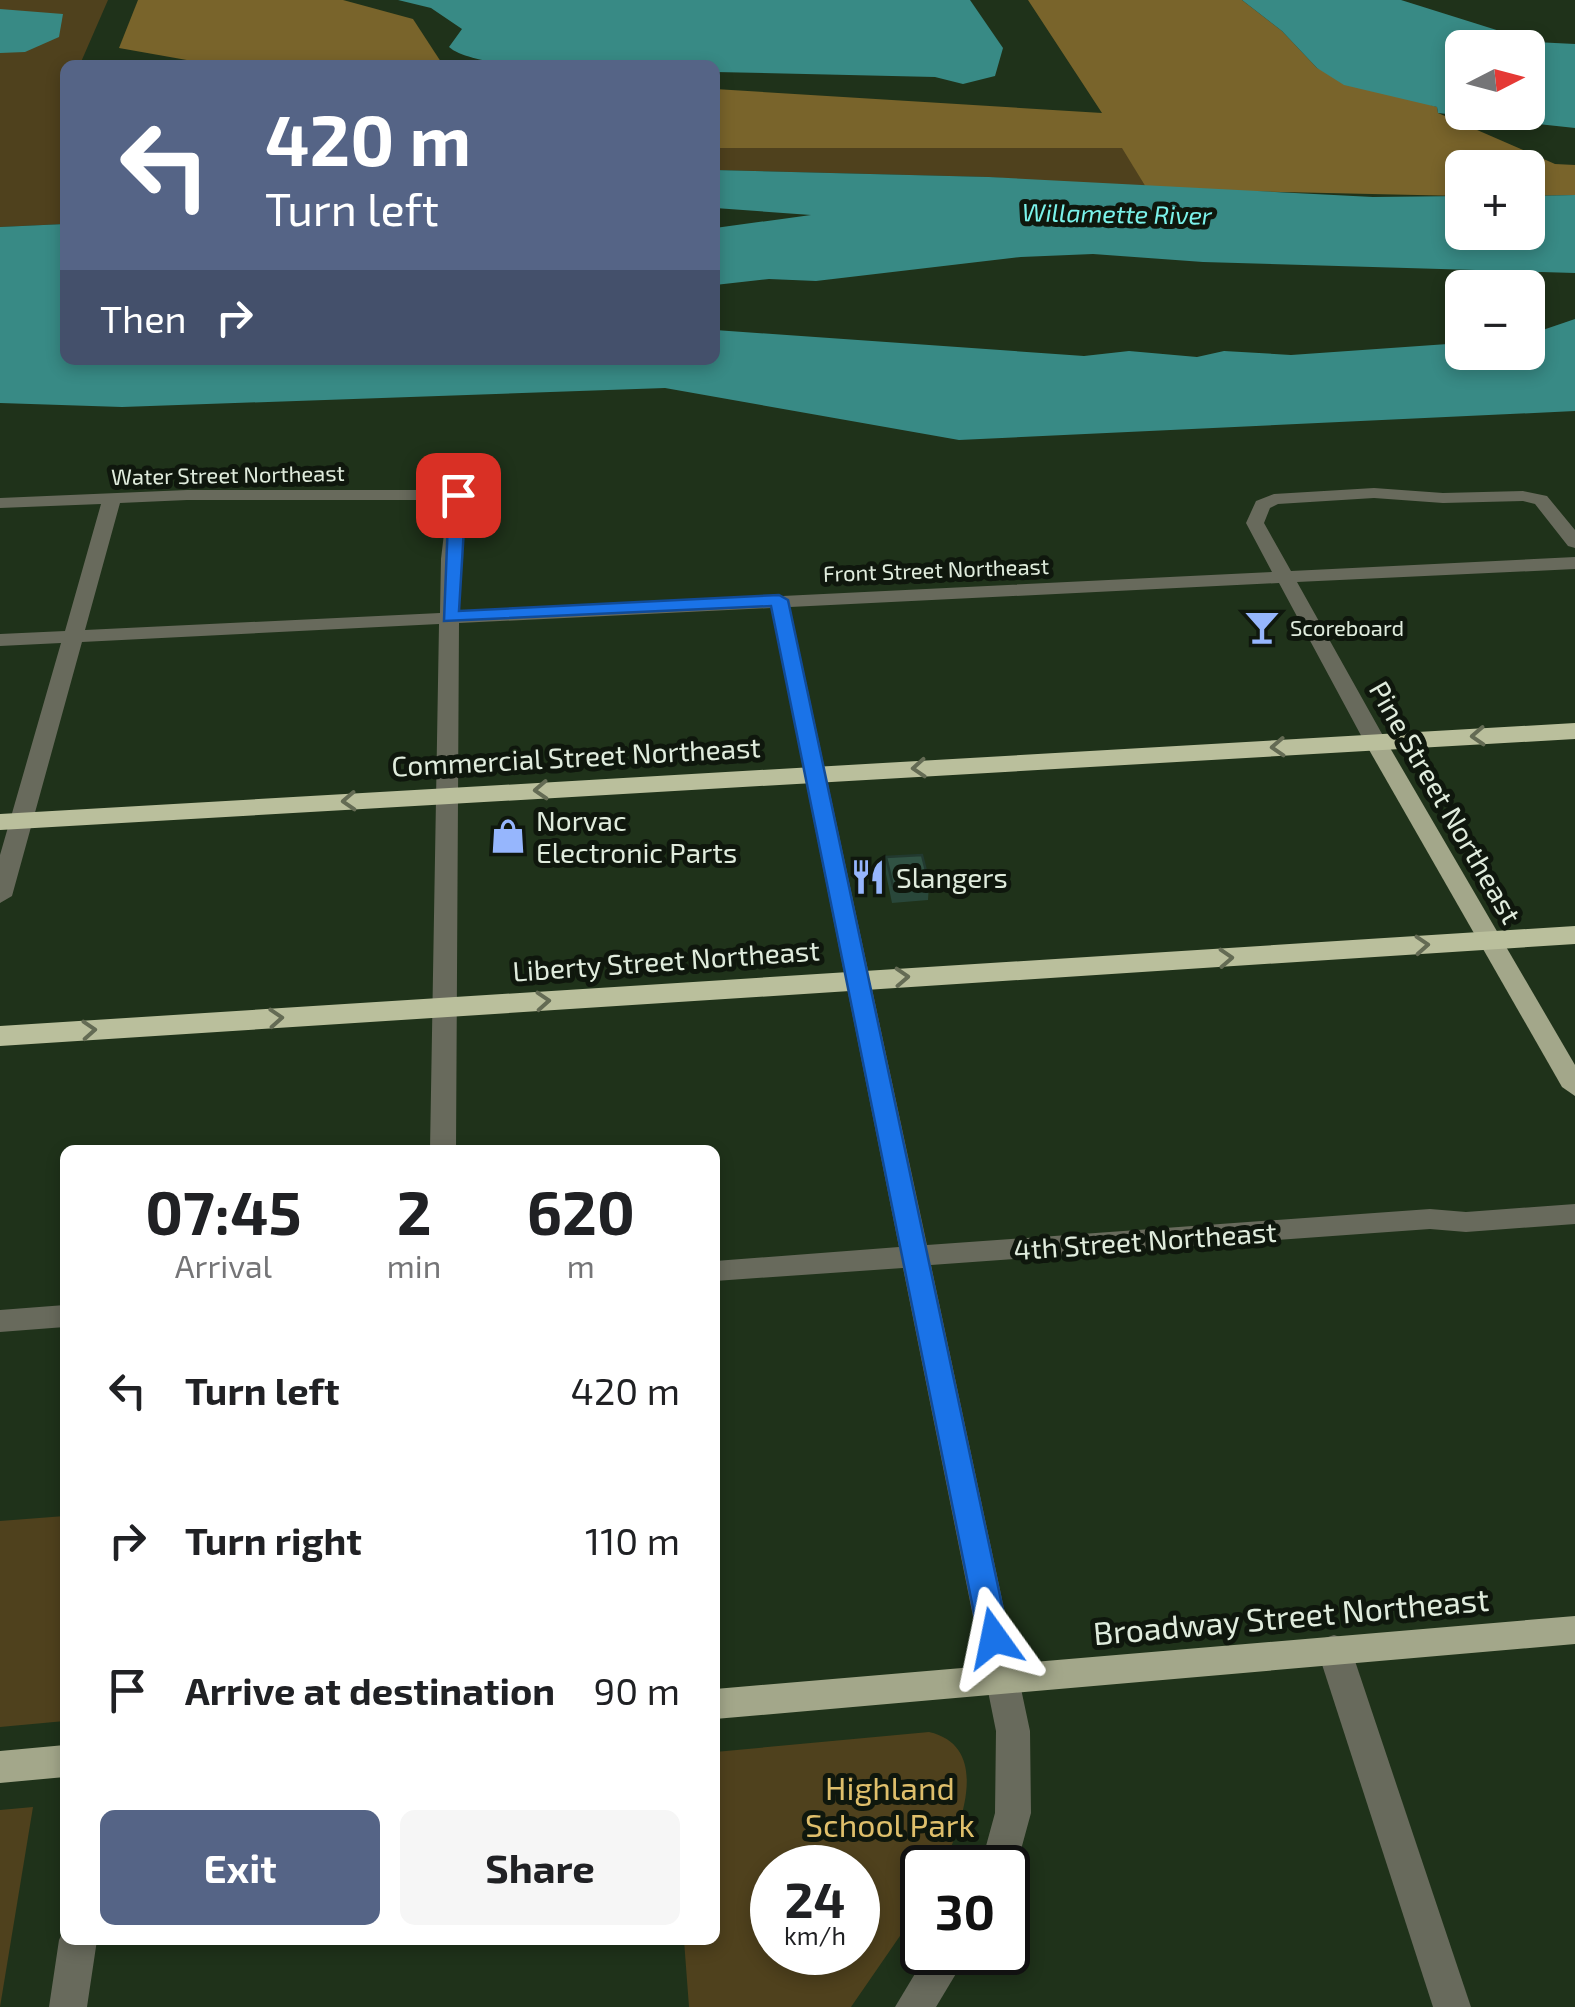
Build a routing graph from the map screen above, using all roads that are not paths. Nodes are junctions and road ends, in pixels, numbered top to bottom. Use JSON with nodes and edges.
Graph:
{"nodes":[{"id":1,"x":112,"y":498,"type":"junction"},
{"id":2,"x":0,"y":504,"type":"edge"},
{"id":3,"x":1575,"y":542,"type":"edge"},
{"id":4,"x":1575,"y":564,"type":"edge"},
{"id":5,"x":1286,"y":578,"type":"junction"},
{"id":6,"x":779,"y":600,"type":"junction"},
{"id":7,"x":450,"y":617,"type":"junction"},
{"id":8,"x":73,"y":637,"type":"junction"},
{"id":9,"x":0,"y":640,"type":"edge"},
{"id":10,"x":1575,"y":731,"type":"edge"},
{"id":11,"x":1375,"y":742,"type":"junction"},
{"id":12,"x":813,"y":776,"type":"junction"},
{"id":13,"x":446,"y":796,"type":"junction"},
{"id":14,"x":10,"y":822,"type":"edge"},
{"id":15,"x":0,"y":896,"type":"edge"},
{"id":16,"x":1575,"y":935,"type":"edge"},
{"id":17,"x":1490,"y":940,"type":"junction"},
{"id":18,"x":856,"y":980,"type":"junction"},
{"id":19,"x":445,"y":1007,"type":"junction"},
{"id":20,"x":0,"y":1036,"type":"edge"},
{"id":21,"x":1575,"y":1086,"type":"edge"},
{"id":22,"x":443,"y":1145,"type":"edge"},
{"id":23,"x":1575,"y":1214,"type":"edge"},
{"id":24,"x":915,"y":1256,"type":"junction"},
{"id":25,"x":720,"y":1271,"type":"edge"},
{"id":26,"x":60,"y":1316,"type":"edge"},
{"id":27,"x":0,"y":1321,"type":"edge"},
{"id":28,"x":1575,"y":1630,"type":"edge"},
{"id":29,"x":1334,"y":1649,"type":"junction"},
{"id":30,"x":1002,"y":1678,"type":"junction"},
{"id":31,"x":720,"y":1704,"type":"edge"},
{"id":32,"x":60,"y":1761,"type":"edge"},
{"id":33,"x":0,"y":1767,"type":"edge"},
{"id":34,"x":1004,"y":1845,"type":"edge"},
{"id":35,"x":77,"y":1945,"type":"edge"},
{"id":36,"x":935,"y":1975,"type":"edge"},
{"id":37,"x":68,"y":2007,"type":"edge"},
{"id":38,"x":914,"y":2007,"type":"edge"},
{"id":39,"x":1452,"y":2007,"type":"edge"}],
"edges":[{"from":1,"to":2,"type":"street","name":"Water Street Northeast"},
{"from":1,"to":7,"type":"street","name":"Water Street Northeast"},
{"from":1,"to":8,"type":"street"},
{"from":3,"to":5,"type":"street","name":"Pine Street Northeast"},
{"from":4,"to":5,"type":"street","name":"Front Street Northeast"},
{"from":5,"to":6,"type":"street","name":"Front Street Northeast"},
{"from":5,"to":11,"type":"street","name":"Pine Street Northeast"},
{"from":6,"to":7,"type":"street","name":"Front Street Northeast"},
{"from":6,"to":12,"type":"street"},
{"from":7,"to":8,"type":"street","name":"Front Street Northeast"},
{"from":7,"to":13,"type":"street"},
{"from":8,"to":9,"type":"street","name":"Front Street Northeast"},
{"from":8,"to":14,"type":"street"},
{"from":10,"to":11,"type":"highway","name":"Commercial Street Northeast","one_way":true},
{"from":11,"to":12,"type":"highway","name":"Commercial Street Northeast","one_way":true},
{"from":11,"to":17,"type":"main road","name":"Pine Street Northeast"},
{"from":12,"to":13,"type":"highway","name":"Commercial Street Northeast","one_way":true},
{"from":12,"to":18,"type":"street"},
{"from":13,"to":14,"type":"highway","name":"Commercial Street Northeast","one_way":true},
{"from":13,"to":19,"type":"street"},
{"from":14,"to":15,"type":"street"},
{"from":16,"to":17,"type":"highway","name":"Liberty Street Northeast"},
{"from":18,"to":17,"type":"highway","name":"Liberty Street Northeast","one_way":true},
{"from":17,"to":21,"type":"main road","name":"Pine Street Northeast"},
{"from":19,"to":18,"type":"highway","name":"Liberty Street Northeast","one_way":true},
{"from":18,"to":24,"type":"street"},
{"from":20,"to":19,"type":"highway","name":"Liberty Street Northeast","one_way":true},
{"from":19,"to":22,"type":"street"},
{"from":23,"to":24,"type":"street","name":"4th Street Northeast"},
{"from":24,"to":25,"type":"street","name":"4th Street Northeast"},
{"from":24,"to":30,"type":"street"},
{"from":26,"to":27,"type":"street"},
{"from":28,"to":29,"type":"main road","name":"Broadway Street Northeast"},
{"from":29,"to":30,"type":"main road","name":"Broadway Street Northeast"},
{"from":29,"to":39,"type":"street"},
{"from":30,"to":31,"type":"main road","name":"Broadway Street Northeast"},
{"from":30,"to":34,"type":"street"},
{"from":32,"to":33,"type":"main road"},
{"from":35,"to":37,"type":"street"},
{"from":36,"to":38,"type":"street"}]}
